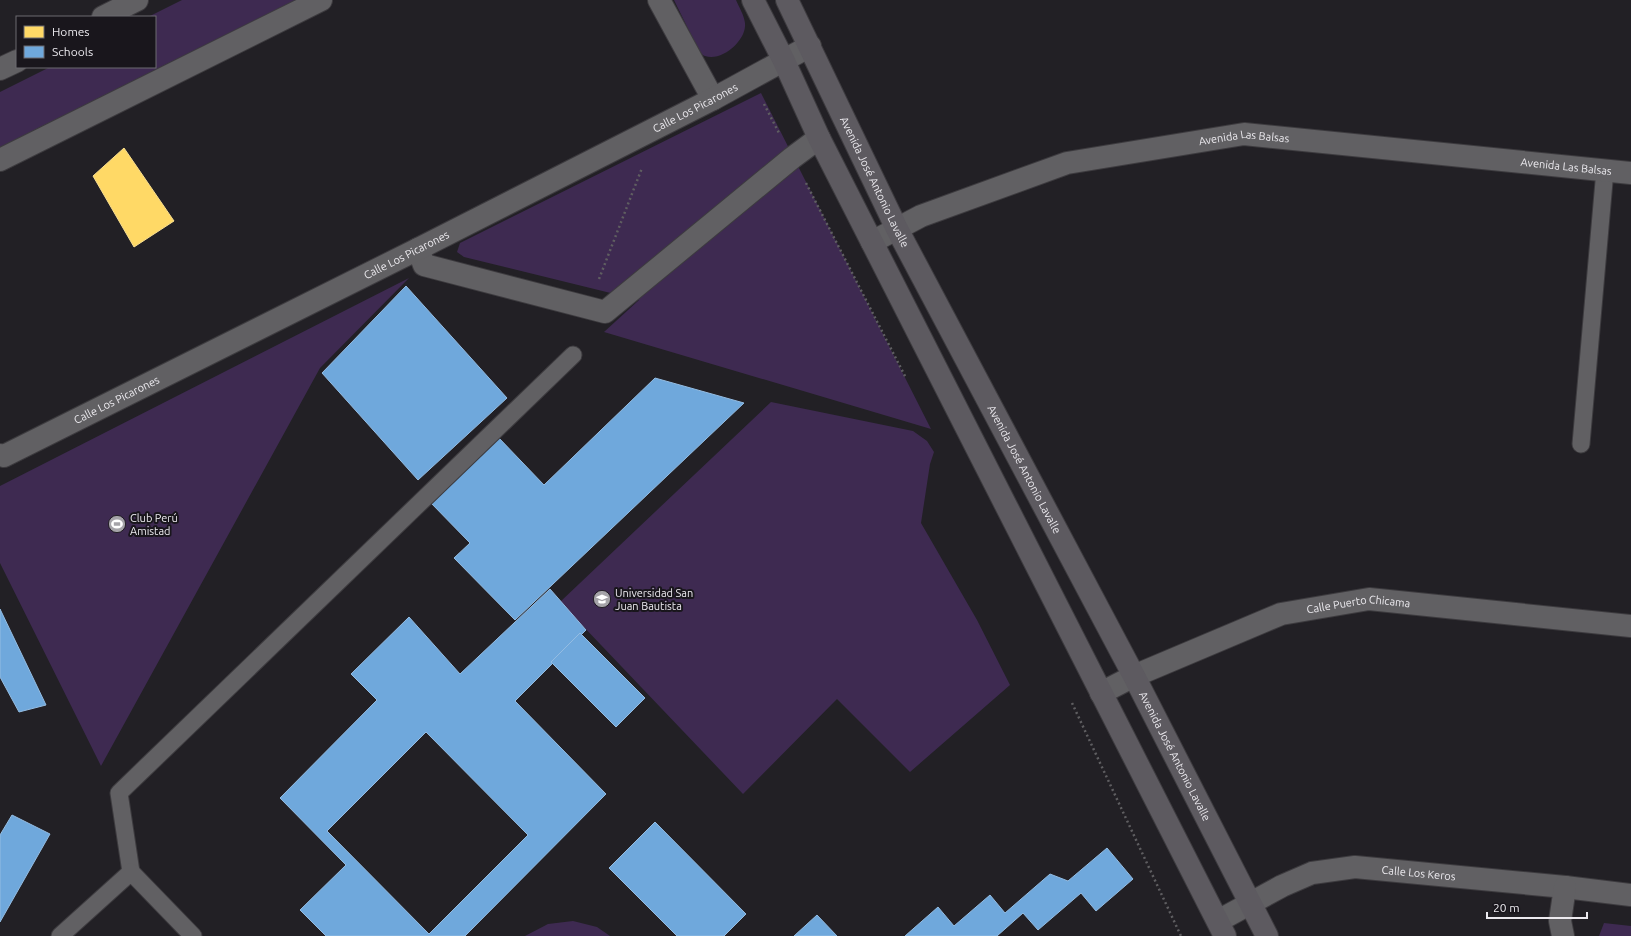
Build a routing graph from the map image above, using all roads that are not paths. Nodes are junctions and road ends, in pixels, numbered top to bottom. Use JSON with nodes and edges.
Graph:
{"nodes":[{"id":1,"x":321,"y":0,"type":"edge"},
{"id":2,"x":659,"y":0,"type":"edge"},
{"id":3,"x":753,"y":0,"type":"edge"},
{"id":4,"x":787,"y":0,"type":"edge"},
{"id":5,"x":132,"y":1,"type":"edge"},
{"id":6,"x":105,"y":16,"type":"edge"},
{"id":7,"x":810,"y":46,"type":"junction"},
{"id":8,"x":16,"y":61,"type":"edge"},
{"id":9,"x":784,"y":61,"type":"junction"},
{"id":10,"x":0,"y":69,"type":"edge"},
{"id":11,"x":712,"y":99,"type":"junction"},
{"id":12,"x":819,"y":138,"type":"junction"},
{"id":13,"x":0,"y":160,"type":"edge"},
{"id":14,"x":1605,"y":170,"type":"junction"},
{"id":15,"x":1631,"y":173,"type":"edge"},
{"id":16,"x":897,"y":228,"type":"junction"},
{"id":17,"x":872,"y":242,"type":"junction"},
{"id":18,"x":418,"y":249,"type":"junction"},
{"id":19,"x":574,"y":355,"type":"dead end"},
{"id":20,"x":1581,"y":444,"type":"dead end"},
{"id":21,"x":0,"y":455,"type":"edge"},
{"id":22,"x":1631,"y":626,"type":"edge"},
{"id":23,"x":1134,"y":676,"type":"junction"},
{"id":24,"x":1101,"y":693,"type":"junction"},
{"id":25,"x":132,"y":872,"type":"junction"},
{"id":26,"x":1565,"y":887,"type":"junction"},
{"id":27,"x":1631,"y":895,"type":"edge"},
{"id":28,"x":1250,"y":902,"type":"junction"},
{"id":29,"x":1221,"y":929,"type":"edge"},
{"id":30,"x":60,"y":936,"type":"edge"},
{"id":31,"x":193,"y":936,"type":"edge"},
{"id":32,"x":1267,"y":936,"type":"edge"},
{"id":33,"x":1563,"y":936,"type":"edge"}],
"edges":[{"from":1,"to":13,"type":"street"},
{"from":2,"to":11,"type":"street"},
{"from":3,"to":9,"type":"main road"},
{"from":4,"to":7,"type":"main road","name":"Avenida José Antonio Lavalle"},
{"from":5,"to":6,"type":"street"},
{"from":7,"to":9,"type":"street","name":"Calle Los Picarones"},
{"from":7,"to":16,"type":"main road","name":"Avenida José Antonio Lavalle"},
{"from":8,"to":10,"type":"street"},
{"from":9,"to":11,"type":"street","name":"Calle Los Picarones"},
{"from":9,"to":12,"type":"main road"},
{"from":11,"to":18,"type":"street","name":"Calle Los Picarones"},
{"from":12,"to":17,"type":"main road"},
{"from":12,"to":18,"type":"street"},
{"from":14,"to":15,"type":"street","name":"Avenida Las Balsas"},
{"from":14,"to":16,"type":"street","name":"Avenida Las Balsas"},
{"from":14,"to":20,"type":"lane"},
{"from":16,"to":17,"type":"street","name":"Avenida Las Balsas"},
{"from":16,"to":23,"type":"main road","name":"Avenida José Antonio Lavalle"},
{"from":17,"to":24,"type":"main road"},
{"from":18,"to":21,"type":"street","name":"Calle Los Picarones"},
{"from":19,"to":25,"type":"lane"},
{"from":22,"to":23,"type":"street","name":"Calle Puerto Chicama"},
{"from":23,"to":24,"type":"street","name":"Calle Puerto Chicama"},
{"from":23,"to":28,"type":"main road","name":"Avenida José Antonio Lavalle"},
{"from":24,"to":29,"type":"main road"},
{"from":25,"to":30,"type":"lane"},
{"from":25,"to":31,"type":"lane"},
{"from":26,"to":27,"type":"street","name":"Calle Los Keros"},
{"from":26,"to":28,"type":"street","name":"Calle Los Keros"},
{"from":26,"to":33,"type":"street"},
{"from":28,"to":29,"type":"street","name":"Calle Los Keros"},
{"from":28,"to":32,"type":"main road","name":"Avenida José Antonio Lavalle"}]}
